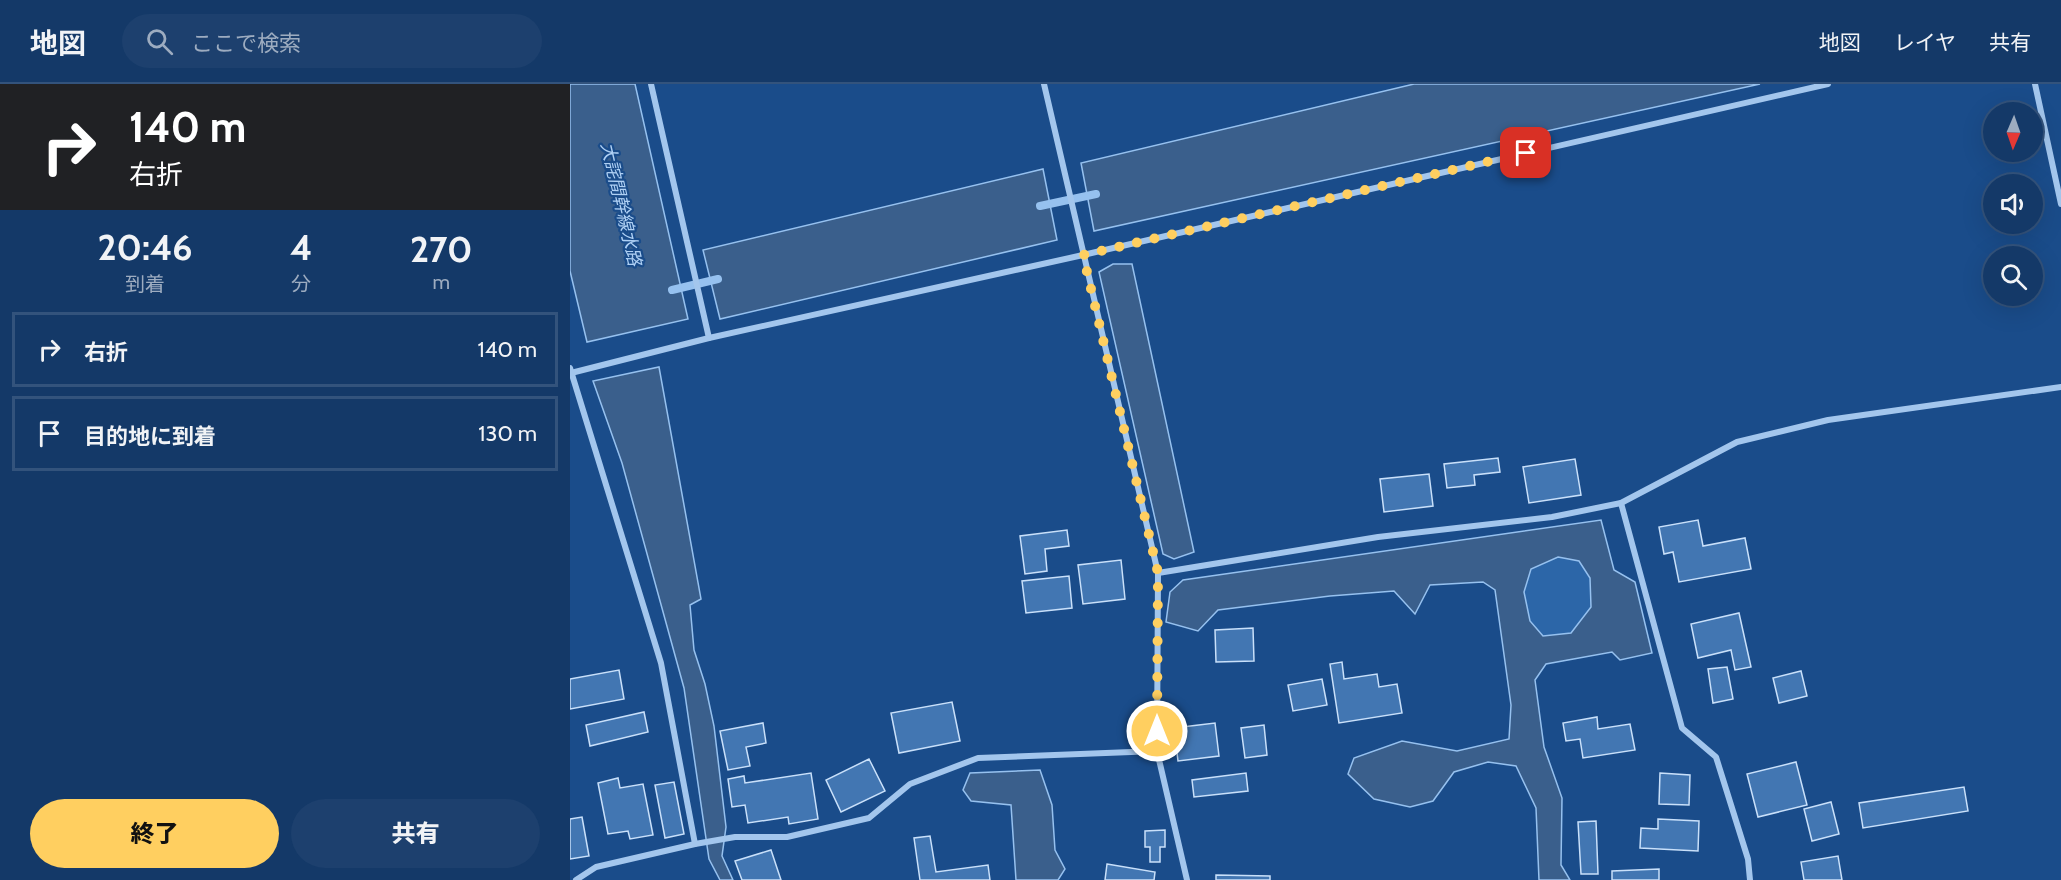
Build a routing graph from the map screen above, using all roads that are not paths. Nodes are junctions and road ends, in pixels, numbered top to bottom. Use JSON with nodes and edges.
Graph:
{"nodes":[{"id":1,"x":651,"y":84,"type":"edge"},
{"id":2,"x":1044,"y":84,"type":"edge"},
{"id":3,"x":1828,"y":84,"type":"edge"},
{"id":4,"x":2035,"y":84,"type":"edge"},
{"id":5,"x":2061,"y":204,"type":"edge"},
{"id":6,"x":1083,"y":255,"type":"junction"},
{"id":7,"x":709,"y":338,"type":"junction"},
{"id":8,"x":571,"y":370,"type":"edge"},
{"id":9,"x":2061,"y":387,"type":"edge"},
{"id":10,"x":1621,"y":503,"type":"junction"},
{"id":11,"x":1158,"y":573,"type":"junction"},
{"id":12,"x":1157,"y":751,"type":"junction"},
{"id":13,"x":695,"y":844,"type":"junction"},
{"id":14,"x":576,"y":880,"type":"edge"},
{"id":15,"x":1187,"y":880,"type":"edge"},
{"id":16,"x":1750,"y":880,"type":"edge"}],
"edges":[{"from":1,"to":7,"type":"street"},
{"from":2,"to":6,"type":"street"},
{"from":3,"to":6,"type":"street"},
{"from":4,"to":5,"type":"street"},
{"from":6,"to":7,"type":"street"},
{"from":6,"to":11,"type":"street"},
{"from":7,"to":8,"type":"street"},
{"from":8,"to":13,"type":"street"},
{"from":9,"to":10,"type":"street"},
{"from":10,"to":11,"type":"street"},
{"from":10,"to":16,"type":"street"},
{"from":11,"to":12,"type":"street"},
{"from":12,"to":13,"type":"street"},
{"from":12,"to":15,"type":"street"},
{"from":13,"to":14,"type":"street"}]}
